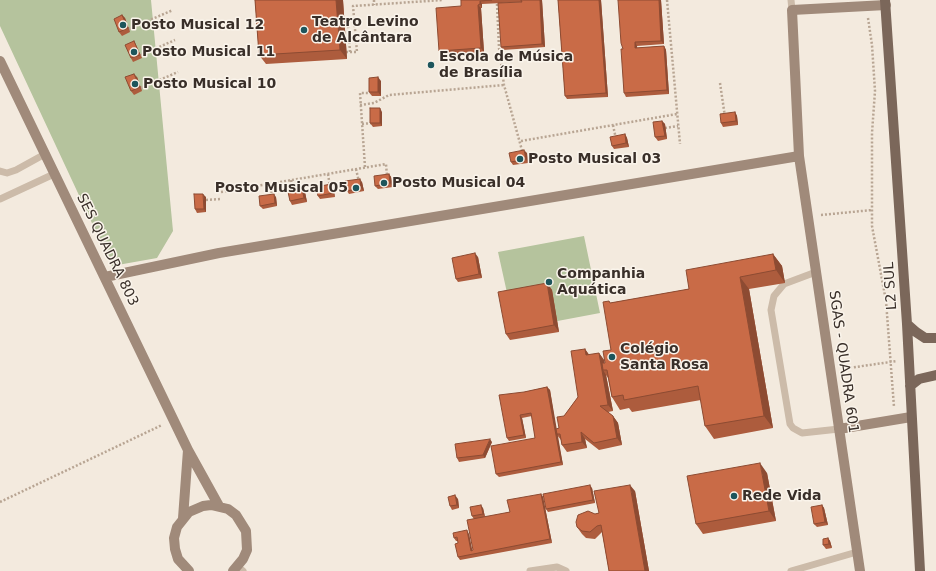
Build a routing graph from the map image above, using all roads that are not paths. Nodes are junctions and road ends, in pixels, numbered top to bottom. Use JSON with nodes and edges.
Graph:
{"nodes":[{"id":1,"x":791,"y":0,"type":"edge"},
{"id":2,"x":886,"y":3,"type":"edge"},
{"id":3,"x":792,"y":10,"type":"junction"},
{"id":4,"x":0,"y":61,"type":"edge"},
{"id":5,"x":45,"y":154,"type":"junction"},
{"id":6,"x":799,"y":156,"type":"junction"},
{"id":7,"x":0,"y":171,"type":"edge"},
{"id":8,"x":54,"y":174,"type":"junction"},
{"id":9,"x":0,"y":199,"type":"edge"},
{"id":10,"x":816,"y":272,"type":"junction"},
{"id":11,"x":105,"y":277,"type":"junction"},
{"id":12,"x":907,"y":324,"type":"junction"},
{"id":13,"x":936,"y":338,"type":"edge"},
{"id":14,"x":936,"y":375,"type":"edge"},
{"id":15,"x":910,"y":386,"type":"junction"},
{"id":16,"x":911,"y":417,"type":"junction"},
{"id":17,"x":839,"y":429,"type":"junction"},
{"id":18,"x":188,"y":450,"type":"junction"},
{"id":19,"x":219,"y":506,"type":"junction"},
{"id":20,"x":183,"y":518,"type":"junction"},
{"id":21,"x":857,"y":552,"type":"junction"},
{"id":22,"x":238,"y":570,"type":"edge"},
{"id":23,"x":188,"y":571,"type":"edge"},
{"id":24,"x":530,"y":571,"type":"edge"},
{"id":25,"x":566,"y":571,"type":"edge"},
{"id":26,"x":791,"y":571,"type":"edge"},
{"id":27,"x":860,"y":571,"type":"edge"},
{"id":28,"x":920,"y":571,"type":"edge"}],
"edges":[{"from":1,"to":3,"type":"lane"},
{"from":2,"to":3,"type":"street"},
{"from":2,"to":12,"type":"main road","name":"L2 SUL"},
{"from":3,"to":6,"type":"street","name":"SGAS - QUADRA 601"},
{"from":4,"to":5,"type":"street","name":"SES QUADRA 803"},
{"from":5,"to":7,"type":"lane"},
{"from":5,"to":8,"type":"street","name":"SES QUADRA 803"},
{"from":6,"to":10,"type":"street","name":"SGAS - QUADRA 601"},
{"from":6,"to":11,"type":"street"},
{"from":8,"to":9,"type":"lane"},
{"from":8,"to":11,"type":"street","name":"SES QUADRA 803"},
{"from":10,"to":17,"type":"street","name":"SGAS - QUADRA 601"},
{"from":10,"to":17,"type":"lane"},
{"from":11,"to":18,"type":"street","name":"SES QUADRA 803"},
{"from":12,"to":13,"type":"main road"},
{"from":12,"to":15,"type":"main road","name":"L2 SUL"},
{"from":14,"to":15,"type":"main road"},
{"from":15,"to":16,"type":"main road","name":"L2 SUL"},
{"from":16,"to":17,"type":"street"},
{"from":16,"to":28,"type":"main road","name":"L2 SUL"},
{"from":17,"to":21,"type":"street","name":"SGAS - QUADRA 601"},
{"from":18,"to":19,"type":"street","name":"SES QUADRA 803"},
{"from":18,"to":20,"type":"street"},
{"from":19,"to":20,"type":"street"},
{"from":19,"to":22,"type":"street"},
{"from":20,"to":23,"type":"street"},
{"from":21,"to":26,"type":"lane"},
{"from":21,"to":27,"type":"street","name":"SGAS - QUADRA 601"},
{"from":24,"to":25,"type":"lane"}]}
